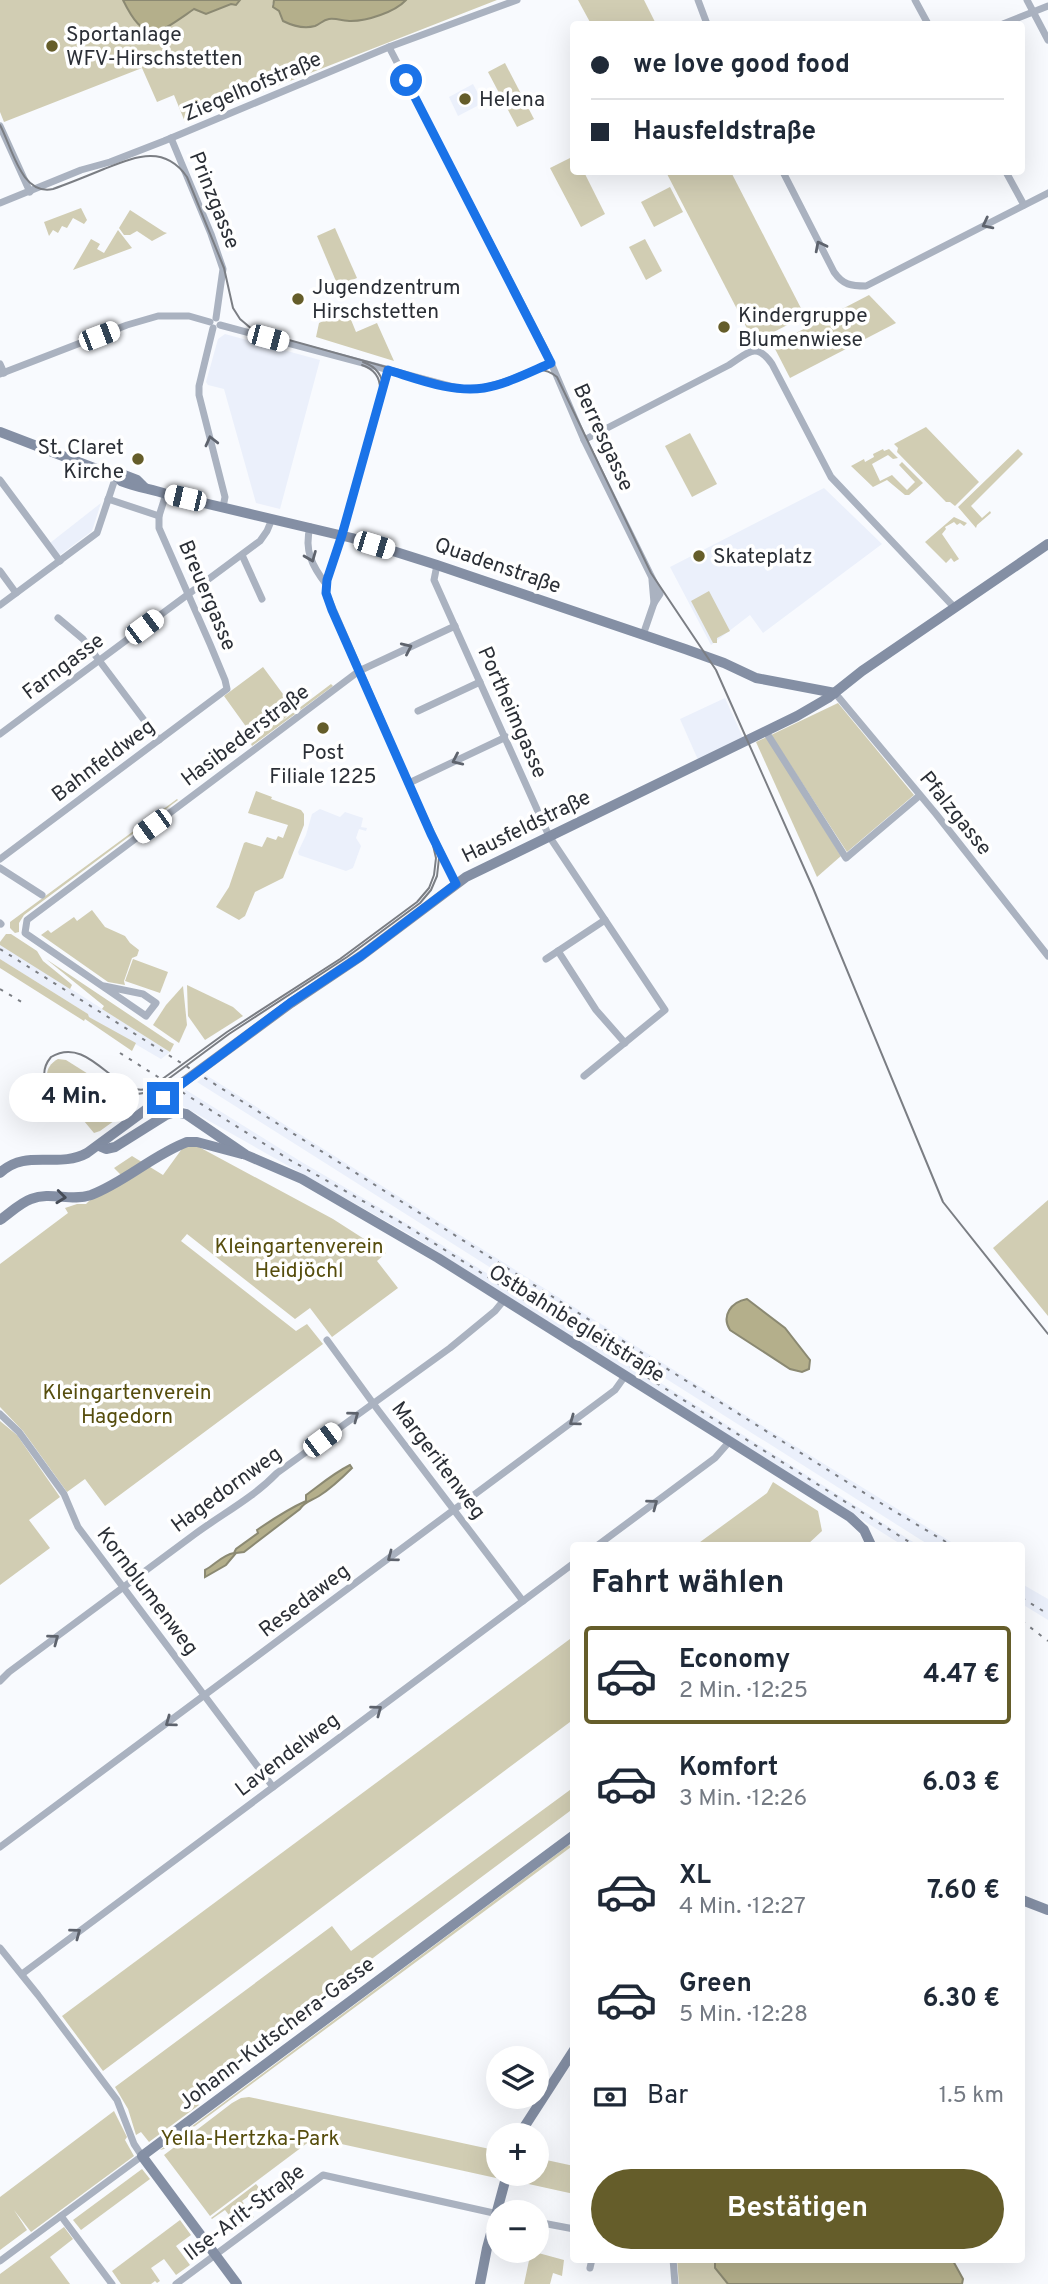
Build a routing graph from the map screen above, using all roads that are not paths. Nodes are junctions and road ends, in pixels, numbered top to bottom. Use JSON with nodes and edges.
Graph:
{"nodes":[{"id":1,"x":517,"y":0,"type":"edge"},
{"id":2,"x":698,"y":0,"type":"edge"},
{"id":3,"x":915,"y":0,"type":"edge"},
{"id":4,"x":1027,"y":0,"type":"edge"},
{"id":5,"x":1048,"y":6,"type":"edge"},
{"id":6,"x":1034,"y":12,"type":"junction"},
{"id":7,"x":706,"y":21,"type":"edge"},
{"id":8,"x":926,"y":21,"type":"edge"},
{"id":9,"x":1011,"y":21,"type":"edge"},
{"id":10,"x":1048,"y":40,"type":"edge"},
{"id":11,"x":389,"y":47,"type":"junction"},
{"id":12,"x":0,"y":126,"type":"edge"},
{"id":13,"x":171,"y":138,"type":"junction"},
{"id":14,"x":785,"y":175,"type":"edge"},
{"id":15,"x":1008,"y":175,"type":"edge"},
{"id":16,"x":30,"y":192,"type":"junction"},
{"id":17,"x":1048,"y":193,"type":"edge"},
{"id":18,"x":0,"y":203,"type":"edge"},
{"id":19,"x":1024,"y":205,"type":"junction"},
{"id":20,"x":215,"y":323,"type":"junction"},
{"id":21,"x":0,"y":363,"type":"edge"},
{"id":22,"x":551,"y":363,"type":"junction"},
{"id":23,"x":388,"y":370,"type":"junction"},
{"id":24,"x":2,"y":374,"type":"edge"},
{"id":25,"x":0,"y":432,"type":"edge"},
{"id":26,"x":584,"y":440,"type":"junction"},
{"id":27,"x":118,"y":477,"type":"junction"},
{"id":28,"x":0,"y":480,"type":"edge"},
{"id":29,"x":166,"y":494,"type":"junction"},
{"id":30,"x":108,"y":499,"type":"junction"},
{"id":31,"x":223,"y":507,"type":"junction"},
{"id":32,"x":159,"y":516,"type":"junction"},
{"id":33,"x":272,"y":519,"type":"junction"},
{"id":34,"x":310,"y":527,"type":"junction"},
{"id":35,"x":342,"y":535,"type":"junction"},
{"id":36,"x":1048,"y":544,"type":"edge"},
{"id":37,"x":242,"y":555,"type":"junction"},
{"id":38,"x":60,"y":561,"type":"junction"},
{"id":39,"x":437,"y":565,"type":"junction"},
{"id":40,"x":0,"y":571,"type":"edge"},
{"id":41,"x":326,"y":584,"type":"junction"},
{"id":42,"x":16,"y":593,"type":"junction"},
{"id":43,"x":189,"y":594,"type":"junction"},
{"id":44,"x":262,"y":599,"type":"dead end"},
{"id":45,"x":0,"y":605,"type":"edge"},
{"id":46,"x":954,"y":607,"type":"junction"},
{"id":47,"x":58,"y":618,"type":"dead end"},
{"id":48,"x":455,"y":626,"type":"junction"},
{"id":49,"x":643,"y":635,"type":"junction"},
{"id":50,"x":100,"y":661,"type":"junction"},
{"id":51,"x":359,"y":671,"type":"junction"},
{"id":52,"x":480,"y":682,"type":"junction"},
{"id":53,"x":227,"y":689,"type":"joint"},
{"id":54,"x":835,"y":693,"type":"junction"},
{"id":55,"x":418,"y":710,"type":"dead end"},
{"id":56,"x":766,"y":732,"type":"junction"},
{"id":57,"x":0,"y":734,"type":"edge"},
{"id":58,"x":506,"y":737,"type":"junction"},
{"id":59,"x":159,"y":740,"type":"junction"},
{"id":60,"x":408,"y":783,"type":"junction"},
{"id":61,"x":919,"y":796,"type":"junction"},
{"id":62,"x":549,"y":836,"type":"junction"},
{"id":63,"x":0,"y":859,"type":"edge"},
{"id":64,"x":0,"y":868,"type":"edge"},
{"id":65,"x":456,"y":884,"type":"junction"},
{"id":66,"x":42,"y":895,"type":"dead end"},
{"id":67,"x":605,"y":920,"type":"junction"},
{"id":68,"x":558,"y":951,"type":"junction"},
{"id":69,"x":1048,"y":956,"type":"edge"},
{"id":70,"x":546,"y":959,"type":"dead end"},
{"id":71,"x":104,"y":986,"type":"junction"},
{"id":72,"x":625,"y":1043,"type":"junction"},
{"id":73,"x":584,"y":1076,"type":"dead end"},
{"id":74,"x":99,"y":1146,"type":"junction"},
{"id":75,"x":246,"y":1155,"type":"junction"},
{"id":76,"x":0,"y":1173,"type":"edge"},
{"id":77,"x":0,"y":1220,"type":"edge"},
{"id":78,"x":504,"y":1300,"type":"junction"},
{"id":79,"x":327,"y":1340,"type":"dead end"},
{"id":80,"x":625,"y":1376,"type":"junction"},
{"id":81,"x":373,"y":1402,"type":"junction"},
{"id":82,"x":0,"y":1414,"type":"edge"},
{"id":83,"x":729,"y":1442,"type":"junction"},
{"id":84,"x":454,"y":1510,"type":"junction"},
{"id":85,"x":602,"y":1542,"type":"edge"},
{"id":86,"x":870,"y":1542,"type":"edge"},
{"id":87,"x":570,"y":1566,"type":"edge"},
{"id":88,"x":123,"y":1587,"type":"junction"},
{"id":89,"x":523,"y":1601,"type":"junction"},
{"id":90,"x":0,"y":1681,"type":"edge"},
{"id":91,"x":205,"y":1696,"type":"junction"},
{"id":92,"x":273,"y":1787,"type":"junction"},
{"id":93,"x":570,"y":1838,"type":"edge"},
{"id":94,"x":0,"y":1847,"type":"edge"},
{"id":95,"x":1025,"y":1901,"type":"edge"},
{"id":96,"x":1048,"y":1910,"type":"edge"},
{"id":97,"x":0,"y":1948,"type":"edge"},
{"id":98,"x":22,"y":1973,"type":"junction"},
{"id":99,"x":570,"y":2056,"type":"edge"},
{"id":100,"x":527,"y":2123,"type":"edge"},
{"id":101,"x":142,"y":2155,"type":"junction"},
{"id":102,"x":486,"y":2212,"type":"edge"},
{"id":103,"x":61,"y":2216,"type":"junction"},
{"id":104,"x":549,"y":2225,"type":"edge"},
{"id":105,"x":570,"y":2229,"type":"edge"},
{"id":106,"x":216,"y":2255,"type":"junction"},
{"id":107,"x":0,"y":2261,"type":"edge"},
{"id":108,"x":486,"y":2262,"type":"edge"},
{"id":109,"x":591,"y":2263,"type":"edge"},
{"id":110,"x":673,"y":2263,"type":"edge"},
{"id":111,"x":590,"y":2268,"type":"dead end"},
{"id":112,"x":112,"y":2284,"type":"edge"},
{"id":113,"x":176,"y":2284,"type":"edge"},
{"id":114,"x":237,"y":2284,"type":"edge"},
{"id":115,"x":481,"y":2284,"type":"edge"},
{"id":116,"x":675,"y":2284,"type":"edge"}],
"edges":[{"from":1,"to":11,"type":"street","name":"Ziegelhofstraße"},
{"from":2,"to":7,"type":"street"},
{"from":3,"to":8,"type":"street"},
{"from":4,"to":6,"type":"street"},
{"from":5,"to":6,"type":"street"},
{"from":6,"to":9,"type":"street"},
{"from":6,"to":10,"type":"street"},
{"from":11,"to":13,"type":"street","name":"Ziegelhofstraße"},
{"from":11,"to":22,"type":"street","name":"Berresgasse"},
{"from":12,"to":16,"type":"street"},
{"from":13,"to":16,"type":"street","name":"Ziegelhofstraße"},
{"from":13,"to":20,"type":"street","name":"Prinzgasse"},
{"from":19,"to":14,"type":"street","one_way":true},
{"from":15,"to":19,"type":"street"},
{"from":16,"to":18,"type":"street","name":"Ziegelhofstraße"},
{"from":17,"to":19,"type":"street"},
{"from":20,"to":23,"type":"street"},
{"from":20,"to":24,"type":"street"},
{"from":31,"to":20,"type":"street","name":"Prinzgasse","one_way":true},
{"from":21,"to":24,"type":"street"},
{"from":22,"to":23,"type":"street"},
{"from":22,"to":26,"type":"street","name":"Berresgasse"},
{"from":23,"to":35,"type":"street"},
{"from":25,"to":27,"type":"street","name":"Quadenstraße"},
{"from":26,"to":46,"type":"street"},
{"from":26,"to":49,"type":"street","name":"Berresgasse"},
{"from":27,"to":29,"type":"street","name":"Quadenstraße"},
{"from":27,"to":30,"type":"street"},
{"from":28,"to":38,"type":"street"},
{"from":29,"to":31,"type":"street","name":"Quadenstraße"},
{"from":29,"to":32,"type":"street"},
{"from":30,"to":32,"type":"street"},
{"from":30,"to":38,"type":"street"},
{"from":31,"to":33,"type":"street","name":"Quadenstraße"},
{"from":32,"to":43,"type":"street","name":"Breuergasse"},
{"from":33,"to":34,"type":"street","name":"Quadenstraße"},
{"from":33,"to":37,"type":"street","name":"Farngasse"},
{"from":34,"to":35,"type":"street","name":"Quadenstraße"},
{"from":34,"to":41,"type":"street","one_way":true},
{"from":35,"to":39,"type":"street","name":"Quadenstraße"},
{"from":35,"to":41,"type":"street"},
{"from":36,"to":46,"type":"street","name":"Hausfeldstraße"},
{"from":37,"to":43,"type":"street","name":"Farngasse"},
{"from":37,"to":44,"type":"street"},
{"from":38,"to":42,"type":"street"},
{"from":39,"to":48,"type":"street","name":"Portheimgasse"},
{"from":39,"to":49,"type":"street","name":"Quadenstraße"},
{"from":40,"to":42,"type":"street"},
{"from":41,"to":51,"type":"street"},
{"from":42,"to":45,"type":"street"},
{"from":43,"to":50,"type":"street","name":"Farngasse"},
{"from":43,"to":53,"type":"street","name":"Breuergasse"},
{"from":46,"to":54,"type":"street","name":"Hausfeldstraße"},
{"from":47,"to":50,"type":"street"},
{"from":51,"to":48,"type":"street","name":"Hasibederstraße","one_way":true},
{"from":48,"to":52,"type":"street","name":"Portheimgasse"},
{"from":49,"to":54,"type":"street","name":"Quadenstraße"},
{"from":50,"to":57,"type":"street","name":"Farngasse"},
{"from":50,"to":59,"type":"street"},
{"from":51,"to":60,"type":"street"},
{"from":51,"to":71,"type":"street","name":"Hasibederstraße"},
{"from":52,"to":55,"type":"street"},
{"from":52,"to":58,"type":"street","name":"Portheimgasse"},
{"from":53,"to":59,"type":"street","name":"Bahnfeldweg"},
{"from":54,"to":56,"type":"street","name":"Hausfeldstraße"},
{"from":54,"to":61,"type":"street","name":"Pfalzgasse"},
{"from":56,"to":61,"type":"street"},
{"from":56,"to":62,"type":"street","name":"Hausfeldstraße"},
{"from":58,"to":60,"type":"street","one_way":true},
{"from":58,"to":62,"type":"street","name":"Portheimgasse"},
{"from":59,"to":63,"type":"street","name":"Bahnfeldweg"},
{"from":60,"to":65,"type":"street"},
{"from":61,"to":69,"type":"street","name":"Pfalzgasse"},
{"from":62,"to":65,"type":"street","name":"Hausfeldstraße"},
{"from":62,"to":67,"type":"street","name":"Portheimgasse"},
{"from":64,"to":66,"type":"street"},
{"from":65,"to":74,"type":"street","name":"Hausfeldstraße"},
{"from":67,"to":68,"type":"street"},
{"from":67,"to":72,"type":"street","name":"Portheimgasse"},
{"from":68,"to":70,"type":"street"},
{"from":68,"to":72,"type":"street"},
{"from":71,"to":71,"type":"street"},
{"from":72,"to":73,"type":"street"},
{"from":74,"to":75,"type":"street","name":"Ostbahnbegleitstraße"},
{"from":74,"to":76,"type":"street","name":"Hausfeldstraße"},
{"from":77,"to":75,"type":"street","name":"Ostbahnbegleitstraße","one_way":true},
{"from":75,"to":78,"type":"street","name":"Ostbahnbegleitstraße"},
{"from":78,"to":80,"type":"street","name":"Ostbahnbegleitstraße"},
{"from":78,"to":81,"type":"street","name":"Hagedornweg"},
{"from":79,"to":81,"type":"street","name":"Margeritenweg"},
{"from":80,"to":83,"type":"street","name":"Ostbahnbegleitstraße"},
{"from":80,"to":84,"type":"street","name":"Resedaweg","one_way":true},
{"from":81,"to":84,"type":"street","name":"Margeritenweg"},
{"from":88,"to":81,"type":"street","name":"Hagedornweg","one_way":true},
{"from":82,"to":88,"type":"street","name":"Kornblumenweg"},
{"from":85,"to":83,"type":"street","one_way":true},
{"from":83,"to":86,"type":"street","name":"Ostbahnbegleitstraße"},
{"from":84,"to":89,"type":"street","name":"Margeritenweg"},
{"from":84,"to":91,"type":"street","name":"Resedaweg","one_way":true},
{"from":87,"to":89,"type":"street","name":"Lavendelweg"},
{"from":90,"to":88,"type":"street","name":"Hagedornweg","one_way":true},
{"from":88,"to":91,"type":"street","name":"Kornblumenweg"},
{"from":92,"to":89,"type":"street","name":"Lavendelweg","one_way":true},
{"from":91,"to":92,"type":"street","name":"Kornblumenweg"},
{"from":91,"to":94,"type":"street","name":"Resedaweg","one_way":true},
{"from":98,"to":92,"type":"street","name":"Lavendelweg","one_way":true},
{"from":93,"to":101,"type":"street","name":"Johann-Kutschera-Gasse"},
{"from":95,"to":96,"type":"street"},
{"from":97,"to":98,"type":"street"},
{"from":98,"to":101,"type":"street"},
{"from":99,"to":100,"type":"street"},
{"from":101,"to":103,"type":"street","name":"Johann-Kutschera-Gasse"},
{"from":101,"to":106,"type":"street"},
{"from":102,"to":106,"type":"street","name":"Ilse-Arlt-Straße"},
{"from":103,"to":107,"type":"street","name":"Johann-Kutschera-Gasse"},
{"from":103,"to":112,"type":"street"},
{"from":104,"to":105,"type":"street"},
{"from":106,"to":113,"type":"street","name":"Ilse-Arlt-Straße"},
{"from":106,"to":114,"type":"street"},
{"from":108,"to":115,"type":"street"},
{"from":109,"to":111,"type":"street"},
{"from":110,"to":116,"type":"street"}]}
